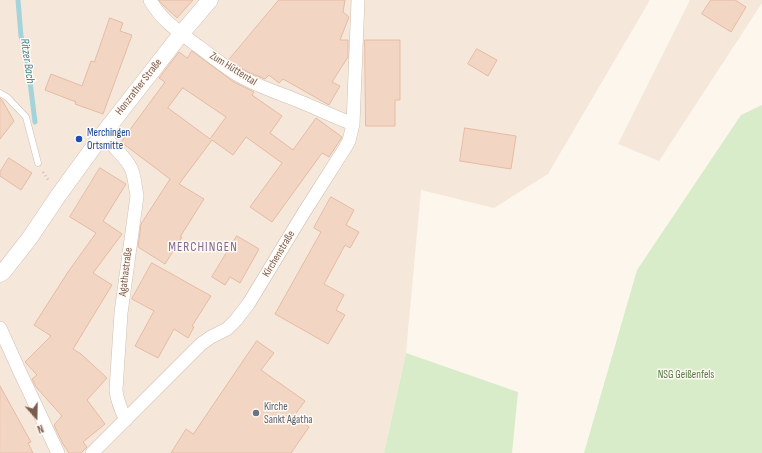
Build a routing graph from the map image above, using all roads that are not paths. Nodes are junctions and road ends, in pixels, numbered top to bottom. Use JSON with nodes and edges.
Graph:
{"nodes":[{"id":1,"x":150,"y":0,"type":"edge"},
{"id":2,"x":210,"y":0,"type":"edge"},
{"id":3,"x":358,"y":0,"type":"edge"},
{"id":4,"x":180,"y":34,"type":"junction"},
{"id":5,"x":0,"y":93,"type":"edge"},
{"id":6,"x":353,"y":124,"type":"junction"},
{"id":7,"x":103,"y":134,"type":"junction"},
{"id":8,"x":38,"y":163,"type":"road end"},
{"id":9,"x":0,"y":274,"type":"edge"},
{"id":10,"x":0,"y":328,"type":"edge"},
{"id":11,"x":126,"y":420,"type":"junction"},
{"id":12,"x":58,"y":453,"type":"edge"},
{"id":13,"x":92,"y":453,"type":"edge"}],
"edges":[{"from":1,"to":4,"type":"street","name":"Zum Hüttental"},
{"from":2,"to":4,"type":"street","name":"Honzrather Straße"},
{"from":3,"to":6,"type":"street","name":"Kirchenstraße"},
{"from":4,"to":6,"type":"street","name":"Zum Hüttental"},
{"from":4,"to":7,"type":"street","name":"Honzrather Straße"},
{"from":5,"to":8,"type":"lane"},
{"from":6,"to":11,"type":"street","name":"Kirchenstraße"},
{"from":7,"to":9,"type":"street","name":"Honzrather Straße"},
{"from":7,"to":11,"type":"street","name":"Agathastraße"},
{"from":10,"to":12,"type":"street"},
{"from":11,"to":13,"type":"street","name":"Kirchenstraße"}]}
